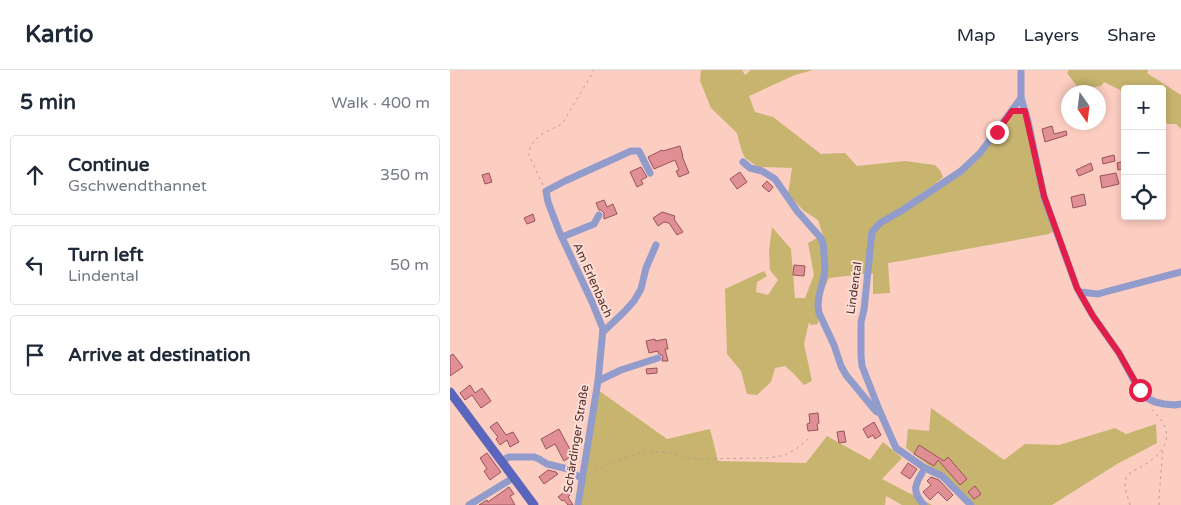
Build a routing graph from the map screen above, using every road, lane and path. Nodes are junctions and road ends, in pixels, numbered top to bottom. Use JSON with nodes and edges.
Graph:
{"nodes":[{"id":1,"x":593,"y":70,"type":"edge"},
{"id":2,"x":1021,"y":70,"type":"edge"},
{"id":3,"x":1021,"y":98,"type":"junction"},
{"id":4,"x":1012,"y":111,"type":"junction"},
{"id":5,"x":1025,"y":111,"type":"junction"},
{"id":6,"x":743,"y":162,"type":"dead end"},
{"id":7,"x":650,"y":174,"type":"dead end"},
{"id":8,"x":546,"y":192,"type":"junction"},
{"id":9,"x":599,"y":214,"type":"dead end"},
{"id":10,"x":562,"y":237,"type":"junction"},
{"id":11,"x":656,"y":245,"type":"dead end"},
{"id":12,"x":1181,"y":272,"type":"edge"},
{"id":13,"x":1080,"y":292,"type":"junction"},
{"id":14,"x":603,"y":332,"type":"junction"},
{"id":15,"x":658,"y":358,"type":"dead end"},
{"id":16,"x":598,"y":381,"type":"junction"},
{"id":17,"x":450,"y":392,"type":"edge"},
{"id":18,"x":1147,"y":398,"type":"junction"},
{"id":19,"x":1181,"y":404,"type":"edge"},
{"id":20,"x":880,"y":412,"type":"junction"},
{"id":21,"x":808,"y":439,"type":"dead end"},
{"id":22,"x":1163,"y":448,"type":"junction"},
{"id":23,"x":501,"y":461,"type":"junction"},
{"id":24,"x":925,"y":468,"type":"junction"},
{"id":25,"x":513,"y":478,"type":"junction"},
{"id":26,"x":582,"y":478,"type":"junction"},
{"id":27,"x":469,"y":505,"type":"edge"},
{"id":28,"x":534,"y":505,"type":"edge"},
{"id":29,"x":578,"y":505,"type":"edge"},
{"id":30,"x":924,"y":505,"type":"edge"},
{"id":31,"x":971,"y":505,"type":"edge"},
{"id":32,"x":1130,"y":505,"type":"edge"},
{"id":33,"x":1160,"y":505,"type":"edge"}],
"edges":[{"from":1,"to":8,"type":"path"},
{"from":2,"to":3,"type":"street"},
{"from":3,"to":4,"type":"street","name":"Lindental"},
{"from":3,"to":5,"type":"street"},
{"from":4,"to":5,"type":"street"},
{"from":4,"to":20,"type":"street","name":"Lindental"},
{"from":5,"to":13,"type":"street"},
{"from":6,"to":20,"type":"street"},
{"from":7,"to":8,"type":"street"},
{"from":8,"to":10,"type":"street","name":"Am Erlenbach"},
{"from":9,"to":10,"type":"street","name":"Am Erlenbach"},
{"from":10,"to":14,"type":"street","name":"Am Erlenbach"},
{"from":11,"to":14,"type":"street","name":"Am Erlenbach"},
{"from":12,"to":13,"type":"street"},
{"from":13,"to":18,"type":"street"},
{"from":14,"to":16,"type":"street","name":"Am Erlenbach"},
{"from":15,"to":16,"type":"street","name":"Schärdinger Straße"},
{"from":16,"to":26,"type":"street","name":"Schärdinger Straße"},
{"from":17,"to":23,"type":"main road"},
{"from":18,"to":19,"type":"street"},
{"from":18,"to":22,"type":"path"},
{"from":20,"to":24,"type":"street","name":"Lindental"},
{"from":21,"to":26,"type":"path"},
{"from":22,"to":32,"type":"path"},
{"from":22,"to":33,"type":"path"},
{"from":23,"to":25,"type":"main road"},
{"from":23,"to":26,"type":"street"},
{"from":24,"to":30,"type":"street"},
{"from":24,"to":31,"type":"street","name":"Lindental"},
{"from":25,"to":27,"type":"street"},
{"from":25,"to":28,"type":"main road"},
{"from":26,"to":29,"type":"street","name":"Schärdinger Straße"}]}
